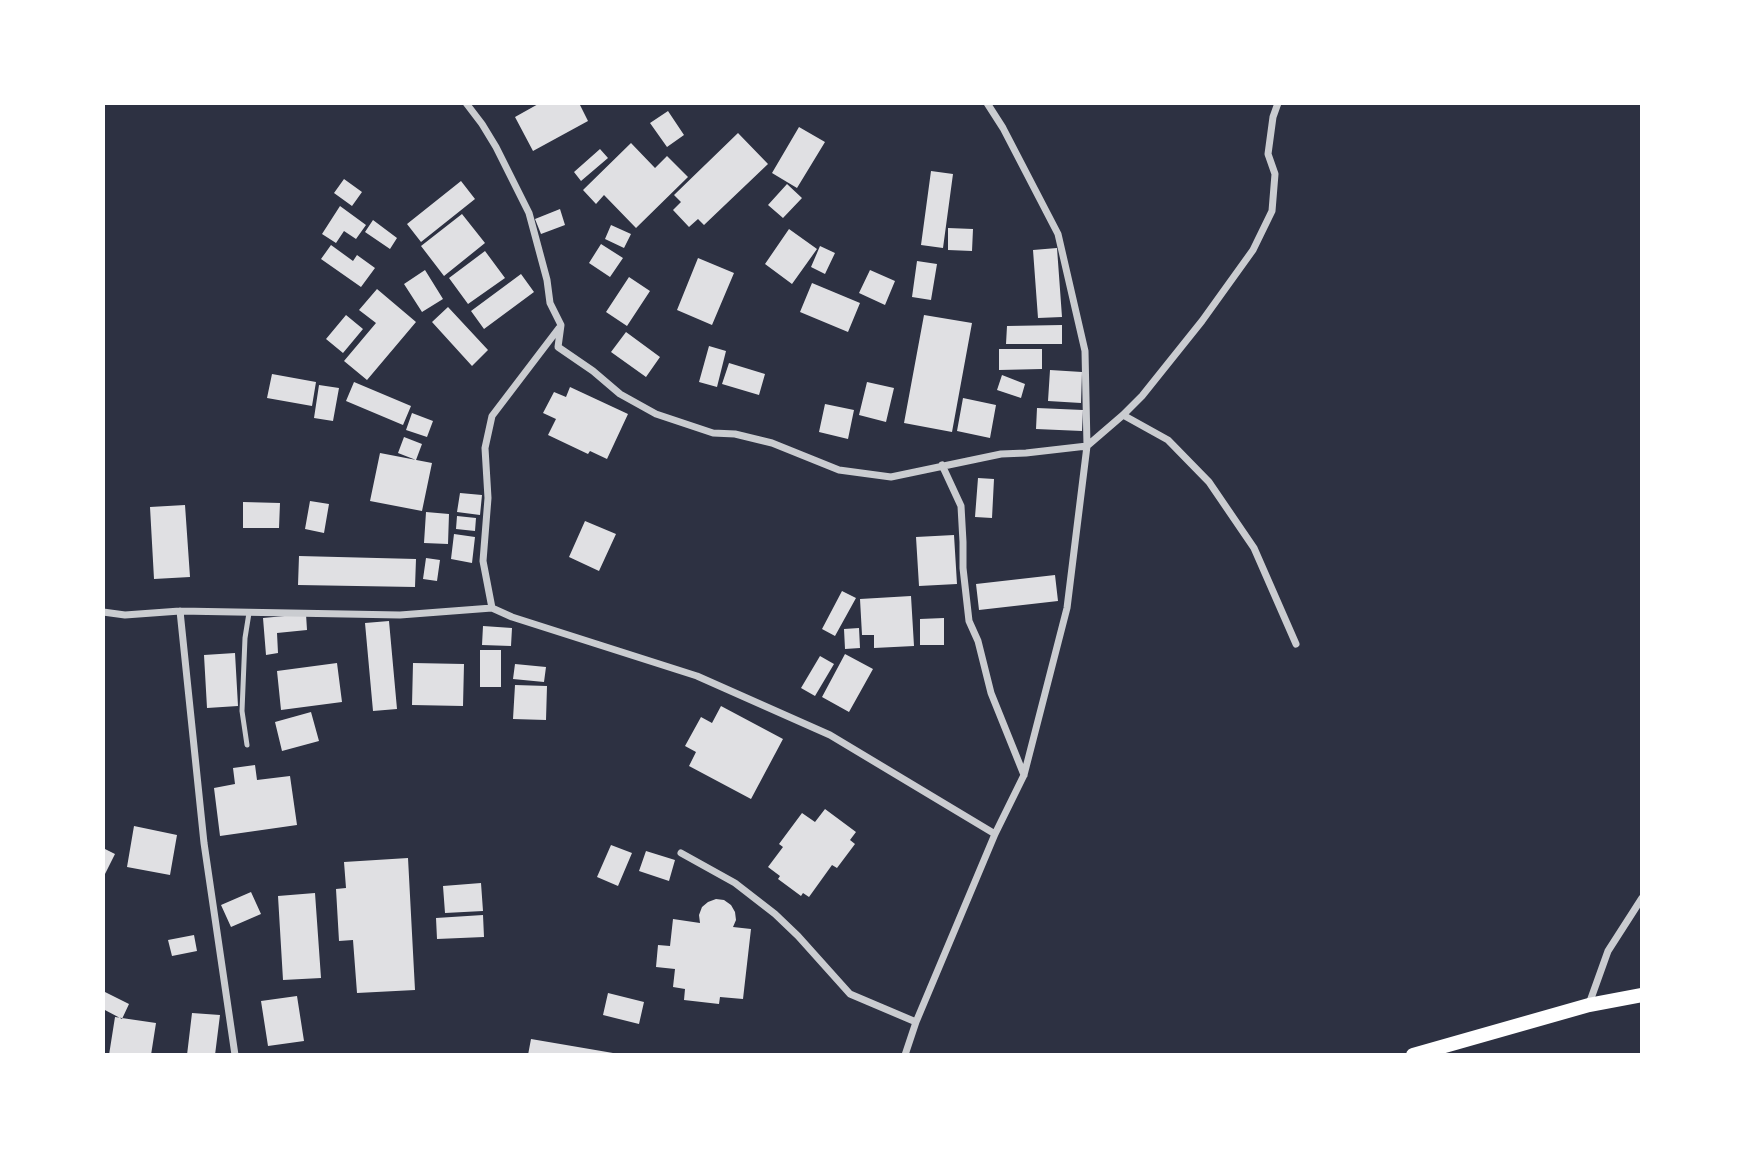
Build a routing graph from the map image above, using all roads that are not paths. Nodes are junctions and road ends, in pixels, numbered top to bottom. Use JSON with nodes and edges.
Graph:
{"nodes":[{"id":1,"x":466,"y":103,"type":"edge"},
{"id":2,"x":987,"y":103,"type":"edge"},
{"id":3,"x":1278,"y":103,"type":"edge"},
{"id":4,"x":561,"y":326,"type":"junction"},
{"id":5,"x":1123,"y":415,"type":"junction"},
{"id":6,"x":1087,"y":446,"type":"junction"},
{"id":7,"x":942,"y":465,"type":"junction"},
{"id":8,"x":492,"y":608,"type":"junction"},
{"id":9,"x":180,"y":611,"type":"junction"},
{"id":10,"x":103,"y":612,"type":"edge"},
{"id":11,"x":249,"y":613,"type":"junction"},
{"id":12,"x":1296,"y":644,"type":"dead end"},
{"id":13,"x":247,"y":746,"type":"dead end"},
{"id":14,"x":1024,"y":775,"type":"junction"},
{"id":15,"x":995,"y":834,"type":"junction"},
{"id":16,"x":681,"y":853,"type":"dead end"},
{"id":17,"x":1642,"y":898,"type":"edge"},
{"id":18,"x":1642,"y":995,"type":"edge"},
{"id":19,"x":1589,"y":1005,"type":"junction"},
{"id":20,"x":916,"y":1022,"type":"junction"},
{"id":21,"x":235,"y":1055,"type":"edge"},
{"id":22,"x":905,"y":1055,"type":"edge"},
{"id":23,"x":1413,"y":1055,"type":"edge"}],
"edges":[{"from":1,"to":4,"type":"street"},
{"from":2,"to":6,"type":"street"},
{"from":3,"to":5,"type":"street"},
{"from":4,"to":7,"type":"street"},
{"from":4,"to":8,"type":"street"},
{"from":5,"to":6,"type":"street"},
{"from":5,"to":12,"type":"street"},
{"from":6,"to":7,"type":"street"},
{"from":6,"to":14,"type":"street"},
{"from":7,"to":14,"type":"street"},
{"from":8,"to":11,"type":"street"},
{"from":8,"to":15,"type":"street"},
{"from":9,"to":10,"type":"street"},
{"from":9,"to":11,"type":"street"},
{"from":9,"to":21,"type":"street"},
{"from":11,"to":13,"type":"lane"},
{"from":14,"to":15,"type":"street"},
{"from":15,"to":20,"type":"street"},
{"from":16,"to":20,"type":"street"},
{"from":17,"to":19,"type":"street"},
{"from":18,"to":19,"type":"main road"},
{"from":19,"to":23,"type":"main road"},
{"from":20,"to":22,"type":"street"}]}
